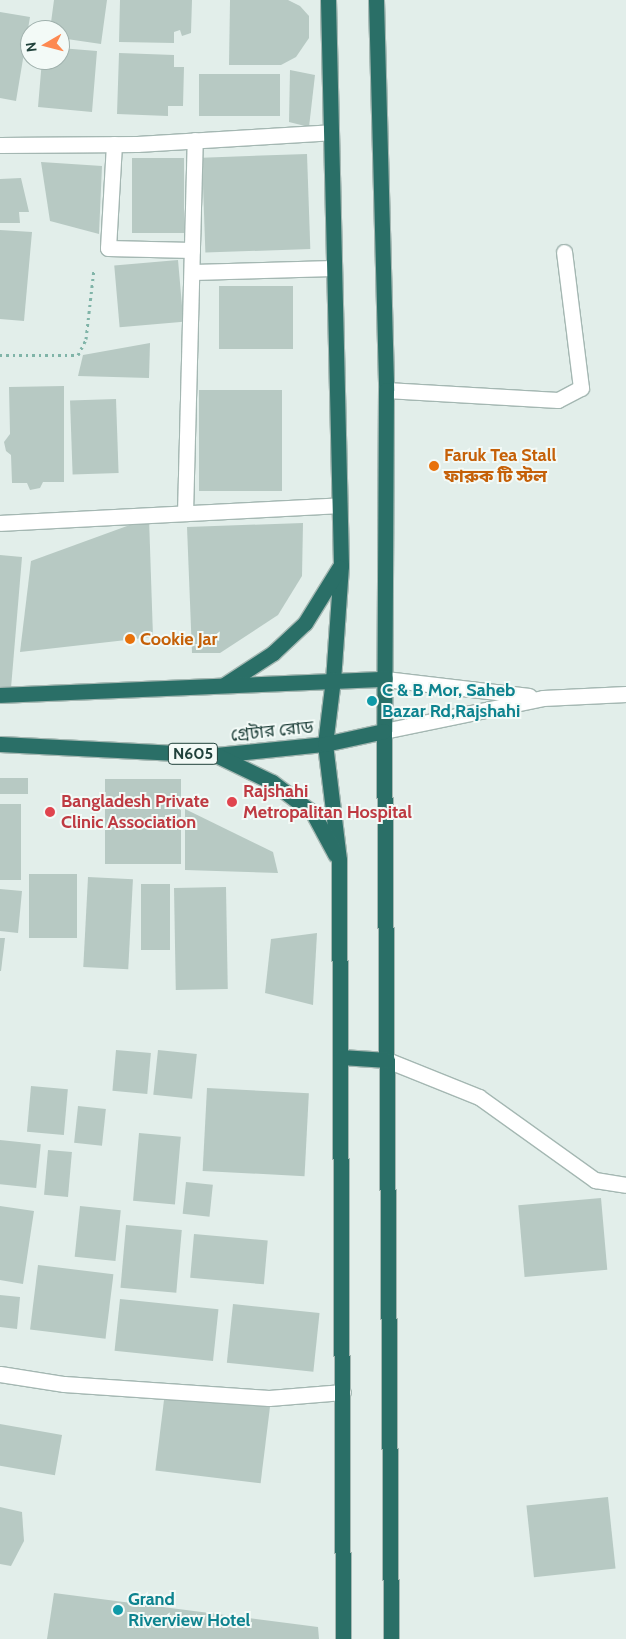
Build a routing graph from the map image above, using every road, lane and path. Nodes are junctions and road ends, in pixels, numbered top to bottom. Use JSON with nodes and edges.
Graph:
{"nodes":[{"id":1,"x":328,"y":0,"type":"edge"},
{"id":2,"x":376,"y":0,"type":"edge"},
{"id":3,"x":331,"y":132,"type":"junction"},
{"id":4,"x":195,"y":140,"type":"junction"},
{"id":5,"x":114,"y":144,"type":"junction"},
{"id":6,"x":0,"y":146,"type":"edge"},
{"id":7,"x":108,"y":248,"type":"junction"},
{"id":8,"x":192,"y":250,"type":"junction"},
{"id":9,"x":564,"y":252,"type":"dead end"},
{"id":10,"x":334,"y":268,"type":"junction"},
{"id":11,"x":192,"y":272,"type":"junction"},
{"id":12,"x":0,"y":355,"type":"edge"},
{"id":13,"x":386,"y":390,"type":"junction"},
{"id":14,"x":339,"y":505,"type":"junction"},
{"id":15,"x":185,"y":513,"type":"junction"},
{"id":16,"x":0,"y":523,"type":"edge"},
{"id":17,"x":341,"y":566,"type":"junction"},
{"id":18,"x":333,"y":678,"type":"junction"},
{"id":19,"x":385,"y":679,"type":"junction"},
{"id":20,"x":222,"y":686,"type":"junction"},
{"id":21,"x":626,"y":694,"type":"edge"},
{"id":22,"x":0,"y":695,"type":"edge"},
{"id":23,"x":543,"y":698,"type":"junction"},
{"id":24,"x":384,"y":731,"type":"junction"},
{"id":25,"x":0,"y":744,"type":"edge"},
{"id":26,"x":325,"y":744,"type":"junction"},
{"id":27,"x":216,"y":755,"type":"junction"},
{"id":28,"x":338,"y":860,"type":"junction"},
{"id":29,"x":341,"y":1057,"type":"junction"},
{"id":30,"x":387,"y":1060,"type":"junction"},
{"id":31,"x":626,"y":1185,"type":"edge"},
{"id":32,"x":0,"y":1374,"type":"edge"},
{"id":33,"x":343,"y":1392,"type":"junction"},
{"id":34,"x":343,"y":1639,"type":"edge"},
{"id":35,"x":391,"y":1639,"type":"edge"}],
"edges":[{"from":1,"to":3,"type":"highway"},
{"from":2,"to":13,"type":"highway"},
{"from":3,"to":4,"type":"street"},
{"from":3,"to":10,"type":"highway"},
{"from":4,"to":5,"type":"street"},
{"from":4,"to":8,"type":"street"},
{"from":5,"to":6,"type":"street"},
{"from":5,"to":7,"type":"street"},
{"from":7,"to":8,"type":"street"},
{"from":7,"to":12,"type":"path"},
{"from":8,"to":11,"type":"street"},
{"from":9,"to":13,"type":"street"},
{"from":10,"to":11,"type":"street"},
{"from":10,"to":14,"type":"highway"},
{"from":11,"to":15,"type":"street"},
{"from":13,"to":19,"type":"highway"},
{"from":14,"to":15,"type":"street"},
{"from":14,"to":17,"type":"highway"},
{"from":15,"to":16,"type":"street"},
{"from":17,"to":18,"type":"highway"},
{"from":17,"to":20,"type":"highway"},
{"from":18,"to":19,"type":"highway","name":"গ্রেটার রোড"},
{"from":18,"to":20,"type":"highway","name":"গ্রেটার রোড"},
{"from":18,"to":26,"type":"highway"},
{"from":19,"to":23,"type":"street","name":"গ্রেটার রোড"},
{"from":19,"to":24,"type":"highway"},
{"from":20,"to":22,"type":"highway","name":"গ্রেটার রোড"},
{"from":21,"to":23,"type":"street","name":"গ্রেটার রোড"},
{"from":23,"to":24,"type":"street","name":"গ্রেটার রোড"},
{"from":24,"to":26,"type":"highway","name":"গ্রেটার রোড","number":"N605"},
{"from":24,"to":30,"type":"highway"},
{"from":25,"to":27,"type":"highway","name":"গ্রেটার রোড","number":"N605"},
{"from":26,"to":27,"type":"highway","name":"গ্রেটার রোড","number":"N605"},
{"from":26,"to":28,"type":"highway"},
{"from":27,"to":28,"type":"highway"},
{"from":28,"to":29,"type":"highway"},
{"from":29,"to":30,"type":"highway"},
{"from":29,"to":33,"type":"highway"},
{"from":30,"to":31,"type":"street"},
{"from":30,"to":35,"type":"highway"},
{"from":32,"to":33,"type":"street"},
{"from":33,"to":34,"type":"highway"}]}
